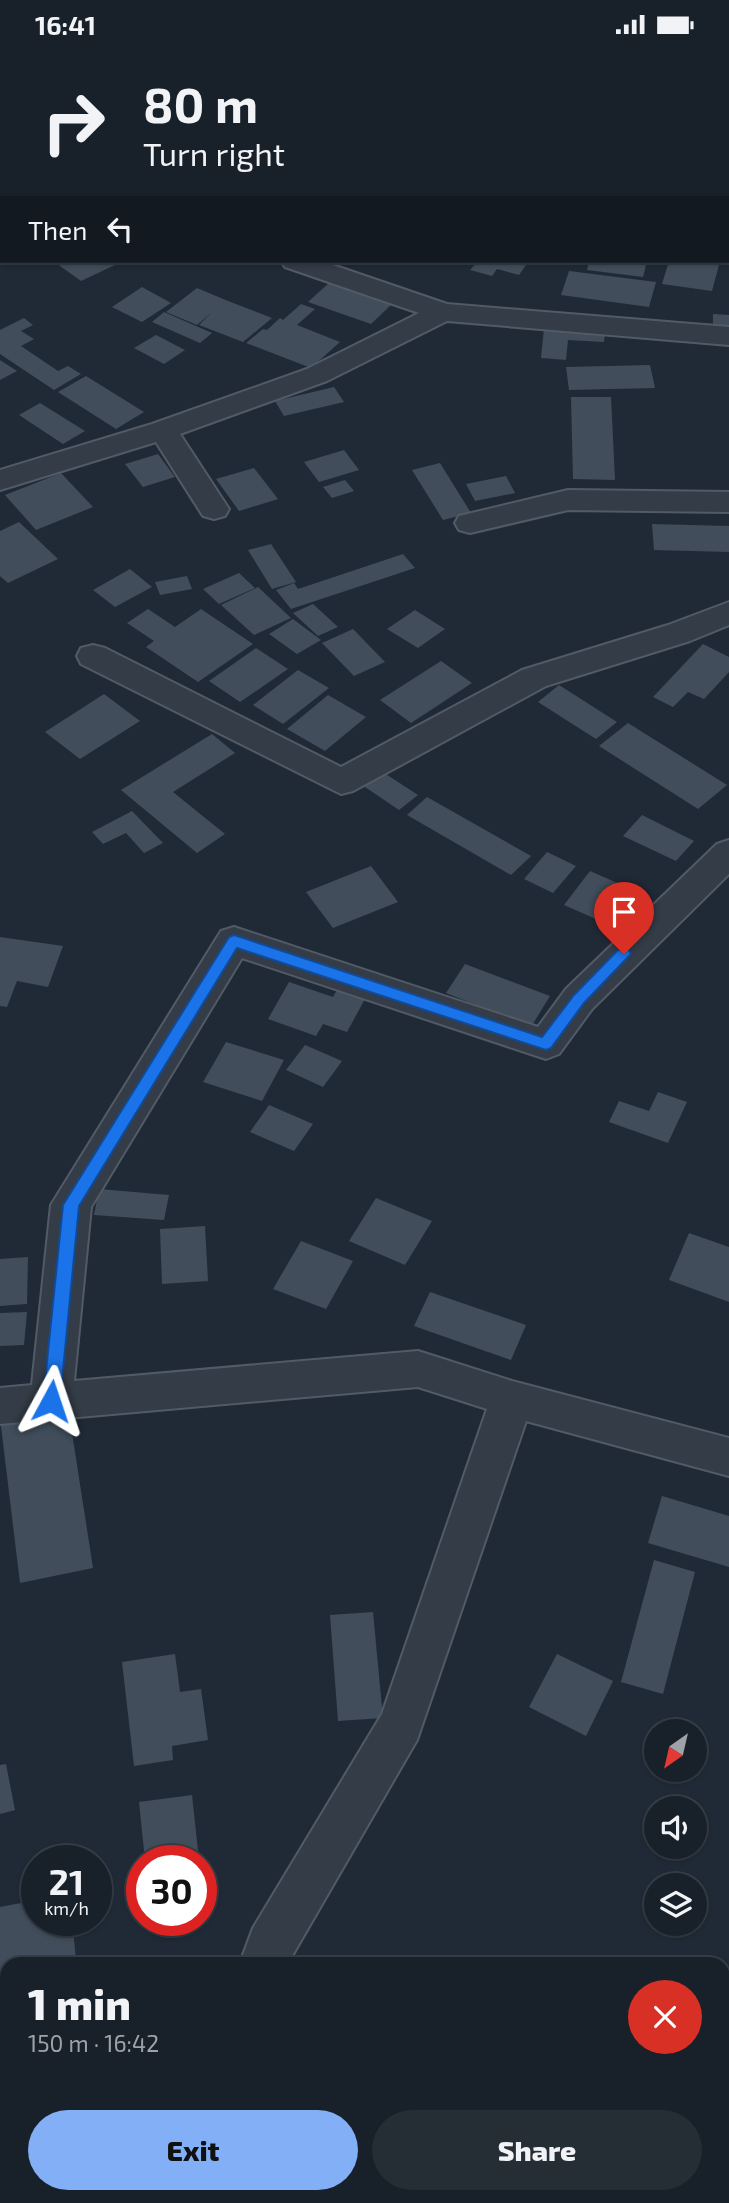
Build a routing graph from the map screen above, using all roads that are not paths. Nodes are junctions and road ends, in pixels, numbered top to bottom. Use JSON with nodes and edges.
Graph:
{"nodes":[{"id":1,"x":301,"y":263,"type":"edge"},
{"id":2,"x":443,"y":312,"type":"junction"},
{"id":3,"x":729,"y":336,"type":"edge"},
{"id":4,"x":163,"y":430,"type":"junction"},
{"id":5,"x":0,"y":480,"type":"edge"},
{"id":6,"x":729,"y":502,"type":"edge"},
{"id":7,"x":214,"y":509,"type":"dead end"},
{"id":8,"x":470,"y":523,"type":"dead end"},
{"id":9,"x":729,"y":613,"type":"edge"},
{"id":10,"x":93,"y":656,"type":"dead end"},
{"id":11,"x":729,"y":853,"type":"edge"},
{"id":12,"x":512,"y":1399,"type":"junction"},
{"id":13,"x":51,"y":1401,"type":"junction"},
{"id":14,"x":0,"y":1406,"type":"edge"},
{"id":15,"x":729,"y":1457,"type":"edge"},
{"id":16,"x":266,"y":1957,"type":"edge"}],
"edges":[{"from":1,"to":2,"type":"street"},
{"from":2,"to":3,"type":"street"},
{"from":2,"to":4,"type":"street"},
{"from":4,"to":5,"type":"street"},
{"from":4,"to":7,"type":"street"},
{"from":6,"to":8,"type":"street"},
{"from":9,"to":10,"type":"street"},
{"from":11,"to":13,"type":"street"},
{"from":12,"to":13,"type":"street"},
{"from":12,"to":15,"type":"street"},
{"from":12,"to":16,"type":"street"},
{"from":13,"to":14,"type":"street"}]}
